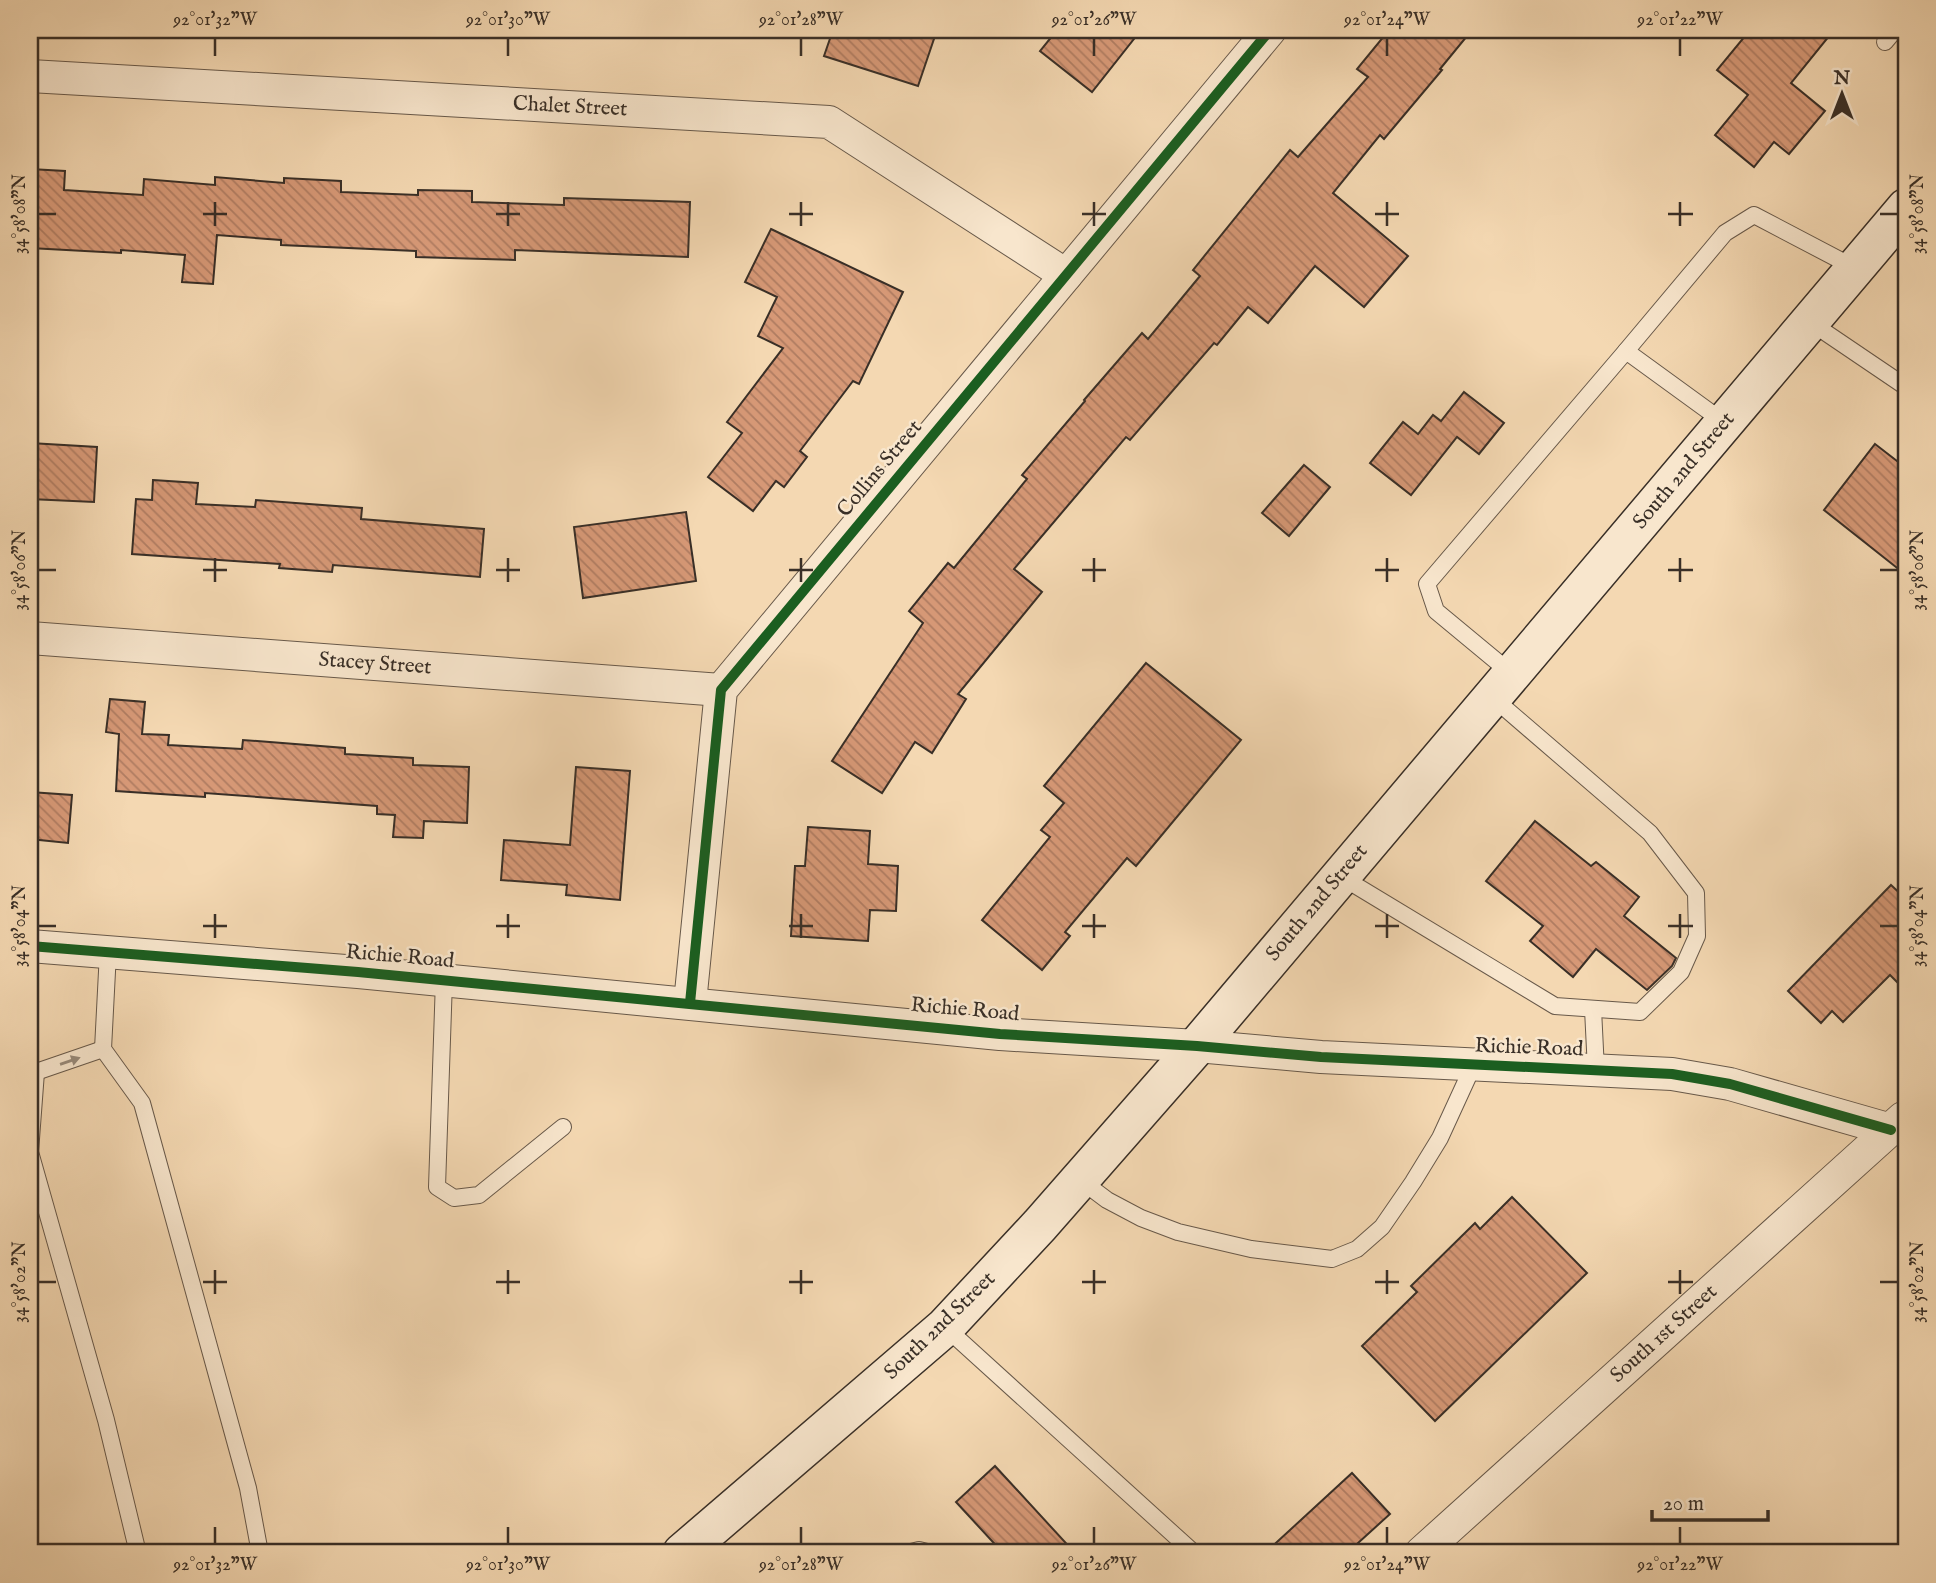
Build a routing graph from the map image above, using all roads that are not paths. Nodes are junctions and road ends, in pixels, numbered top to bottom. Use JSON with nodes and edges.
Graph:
{"nodes":[{"id":1,"x":1270,"y":30,"type":"edge"},
{"id":2,"x":30,"y":76,"type":"edge"},
{"id":3,"x":1906,"y":208,"type":"edge"},
{"id":4,"x":1855,"y":268,"type":"junction"},
{"id":5,"x":1066,"y":275,"type":"junction"},
{"id":6,"x":1810,"y":322,"type":"junction"},
{"id":7,"x":1626,"y":351,"type":"junction"},
{"id":8,"x":1906,"y":387,"type":"edge"},
{"id":9,"x":1724,"y":423,"type":"junction"},
{"id":10,"x":30,"y":638,"type":"edge"},
{"id":11,"x":1502,"y":685,"type":"junction"},
{"id":12,"x":721,"y":690,"type":"junction"},
{"id":13,"x":1340,"y":876,"type":"junction"},
{"id":14,"x":30,"y":946,"type":"edge"},
{"id":15,"x":108,"y":952,"type":"junction"},
{"id":16,"x":444,"y":980,"type":"junction"},
{"id":17,"x":691,"y":1003,"type":"junction"},
{"id":18,"x":1593,"y":1009,"type":"junction"},
{"id":19,"x":1197,"y":1046,"type":"junction"},
{"id":20,"x":103,"y":1049,"type":"junction"},
{"id":21,"x":1473,"y":1066,"type":"junction"},
{"id":22,"x":1596,"y":1070,"type":"junction"},
{"id":23,"x":33,"y":1072,"type":"edge"},
{"id":24,"x":1899,"y":1122,"type":"edge"},
{"id":25,"x":563,"y":1127,"type":"dead end"},
{"id":26,"x":30,"y":1152,"type":"edge"},
{"id":27,"x":1079,"y":1179,"type":"junction"},
{"id":28,"x":945,"y":1327,"type":"junction"},
{"id":29,"x":691,"y":1551,"type":"edge"},
{"id":30,"x":138,"y":1553,"type":"edge"},
{"id":31,"x":260,"y":1553,"type":"edge"},
{"id":32,"x":907,"y":1553,"type":"edge"},
{"id":33,"x":931,"y":1553,"type":"edge"},
{"id":34,"x":1194,"y":1553,"type":"edge"},
{"id":35,"x":1421,"y":1553,"type":"edge"}],
"edges":[{"from":1,"to":5,"type":"street","name":"Collins Street"},
{"from":2,"to":5,"type":"street","name":"Chalet Street"},
{"from":3,"to":4,"type":"main road","name":"South 2nd Street"},
{"from":4,"to":6,"type":"main road","name":"South 2nd Street"},
{"from":4,"to":7,"type":"lane"},
{"from":5,"to":12,"type":"street","name":"Collins Street"},
{"from":6,"to":8,"type":"lane"},
{"from":6,"to":9,"type":"main road","name":"South 2nd Street"},
{"from":7,"to":9,"type":"lane"},
{"from":7,"to":11,"type":"lane"},
{"from":9,"to":11,"type":"main road","name":"South 2nd Street"},
{"from":10,"to":12,"type":"street","name":"Stacey Street"},
{"from":11,"to":13,"type":"main road","name":"South 2nd Street"},
{"from":11,"to":18,"type":"lane"},
{"from":12,"to":17,"type":"street"},
{"from":13,"to":18,"type":"lane"},
{"from":13,"to":19,"type":"main road","name":"South 2nd Street"},
{"from":14,"to":15,"type":"street","name":"Richie Road"},
{"from":15,"to":16,"type":"street","name":"Richie Road"},
{"from":15,"to":20,"type":"lane"},
{"from":16,"to":17,"type":"street","name":"Richie Road"},
{"from":16,"to":25,"type":"lane"},
{"from":17,"to":19,"type":"street","name":"Richie Road"},
{"from":18,"to":22,"type":"lane"},
{"from":19,"to":21,"type":"street","name":"Richie Road"},
{"from":19,"to":27,"type":"main road","name":"South 2nd Street"},
{"from":23,"to":20,"type":"lane","one_way":true},
{"from":20,"to":31,"type":"lane"},
{"from":21,"to":22,"type":"street","name":"Richie Road"},
{"from":21,"to":27,"type":"lane"},
{"from":22,"to":24,"type":"street","name":"Richie Road"},
{"from":23,"to":26,"type":"lane"},
{"from":24,"to":35,"type":"street","name":"South 1st Street"},
{"from":26,"to":30,"type":"lane"},
{"from":27,"to":28,"type":"main road","name":"South 2nd Street"},
{"from":28,"to":29,"type":"main road","name":"South 2nd Street"},
{"from":28,"to":34,"type":"lane"},
{"from":32,"to":33,"type":"lane"}]}
